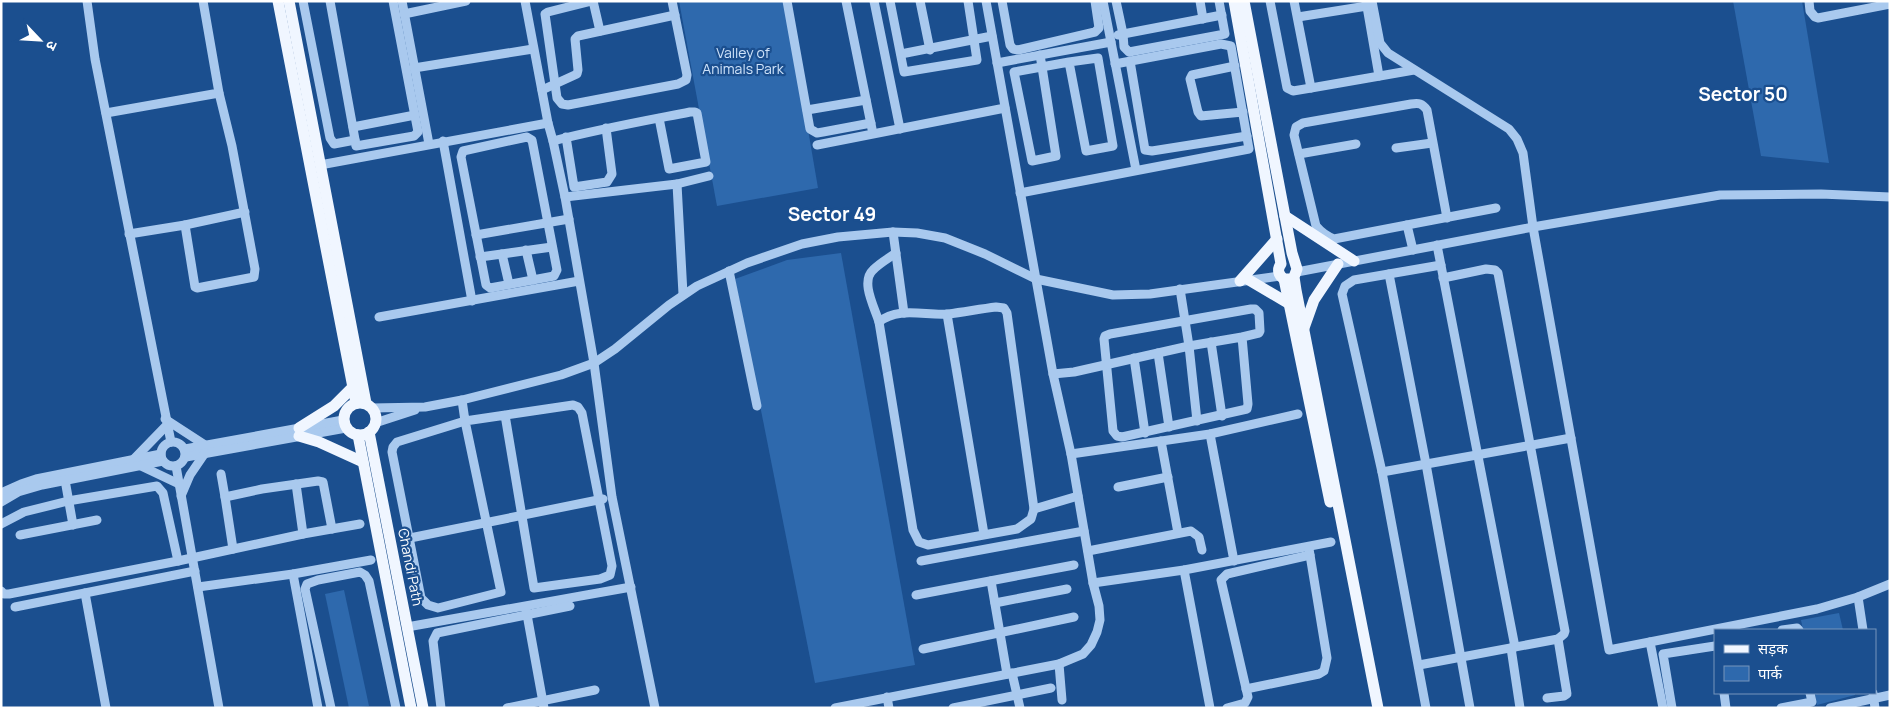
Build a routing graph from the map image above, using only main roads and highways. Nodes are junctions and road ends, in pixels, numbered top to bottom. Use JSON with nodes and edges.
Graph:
{"nodes":[{"id":1,"x":278,"y":1,"type":"edge"},
{"id":2,"x":289,"y":1,"type":"edge"},
{"id":3,"x":1234,"y":1,"type":"edge"},
{"id":4,"x":1244,"y":1,"type":"edge"},
{"id":5,"x":1284,"y":216,"type":"junction"},
{"id":6,"x":1277,"y":239,"type":"junction"},
{"id":7,"x":1354,"y":261,"type":"road end"},
{"id":8,"x":1338,"y":264,"type":"road end"},
{"id":9,"x":1288,"y":272,"type":"junction"},
{"id":10,"x":1288,"y":303,"type":"junction"},
{"id":11,"x":1303,"y":329,"type":"junction"},
{"id":12,"x":353,"y":387,"type":"junction"},
{"id":13,"x":365,"y":405,"type":"junction"},
{"id":14,"x":367,"y":430,"type":"junction"},
{"id":15,"x":363,"y":462,"type":"junction"},
{"id":16,"x":411,"y":708,"type":"edge"},
{"id":17,"x":423,"y":708,"type":"edge"},
{"id":18,"x":1370,"y":708,"type":"edge"},
{"id":19,"x":1378,"y":708,"type":"edge"}],
"edges":[{"from":1,"to":12,"type":"main road"},
{"from":2,"to":13,"type":"main road"},
{"from":3,"to":6,"type":"main road"},
{"from":4,"to":5,"type":"main road"},
{"from":5,"to":7,"type":"main road"},
{"from":5,"to":9,"type":"main road"},
{"from":6,"to":9,"type":"main road"},
{"from":6,"to":10,"type":"main road"},
{"from":8,"to":11,"type":"main road"},
{"from":9,"to":10,"type":"main road"},
{"from":9,"to":11,"type":"main road"},
{"from":10,"to":18,"type":"main road"},
{"from":11,"to":19,"type":"main road"},
{"from":12,"to":13,"type":"main road"},
{"from":12,"to":15,"type":"main road"},
{"from":13,"to":14,"type":"main road"},
{"from":13,"to":14,"type":"main road"},
{"from":14,"to":15,"type":"main road","name":"Chandi Path"},
{"from":14,"to":17,"type":"main road","name":"Chandi Path"},
{"from":15,"to":16,"type":"main road","name":"Chandi Path"}]}
